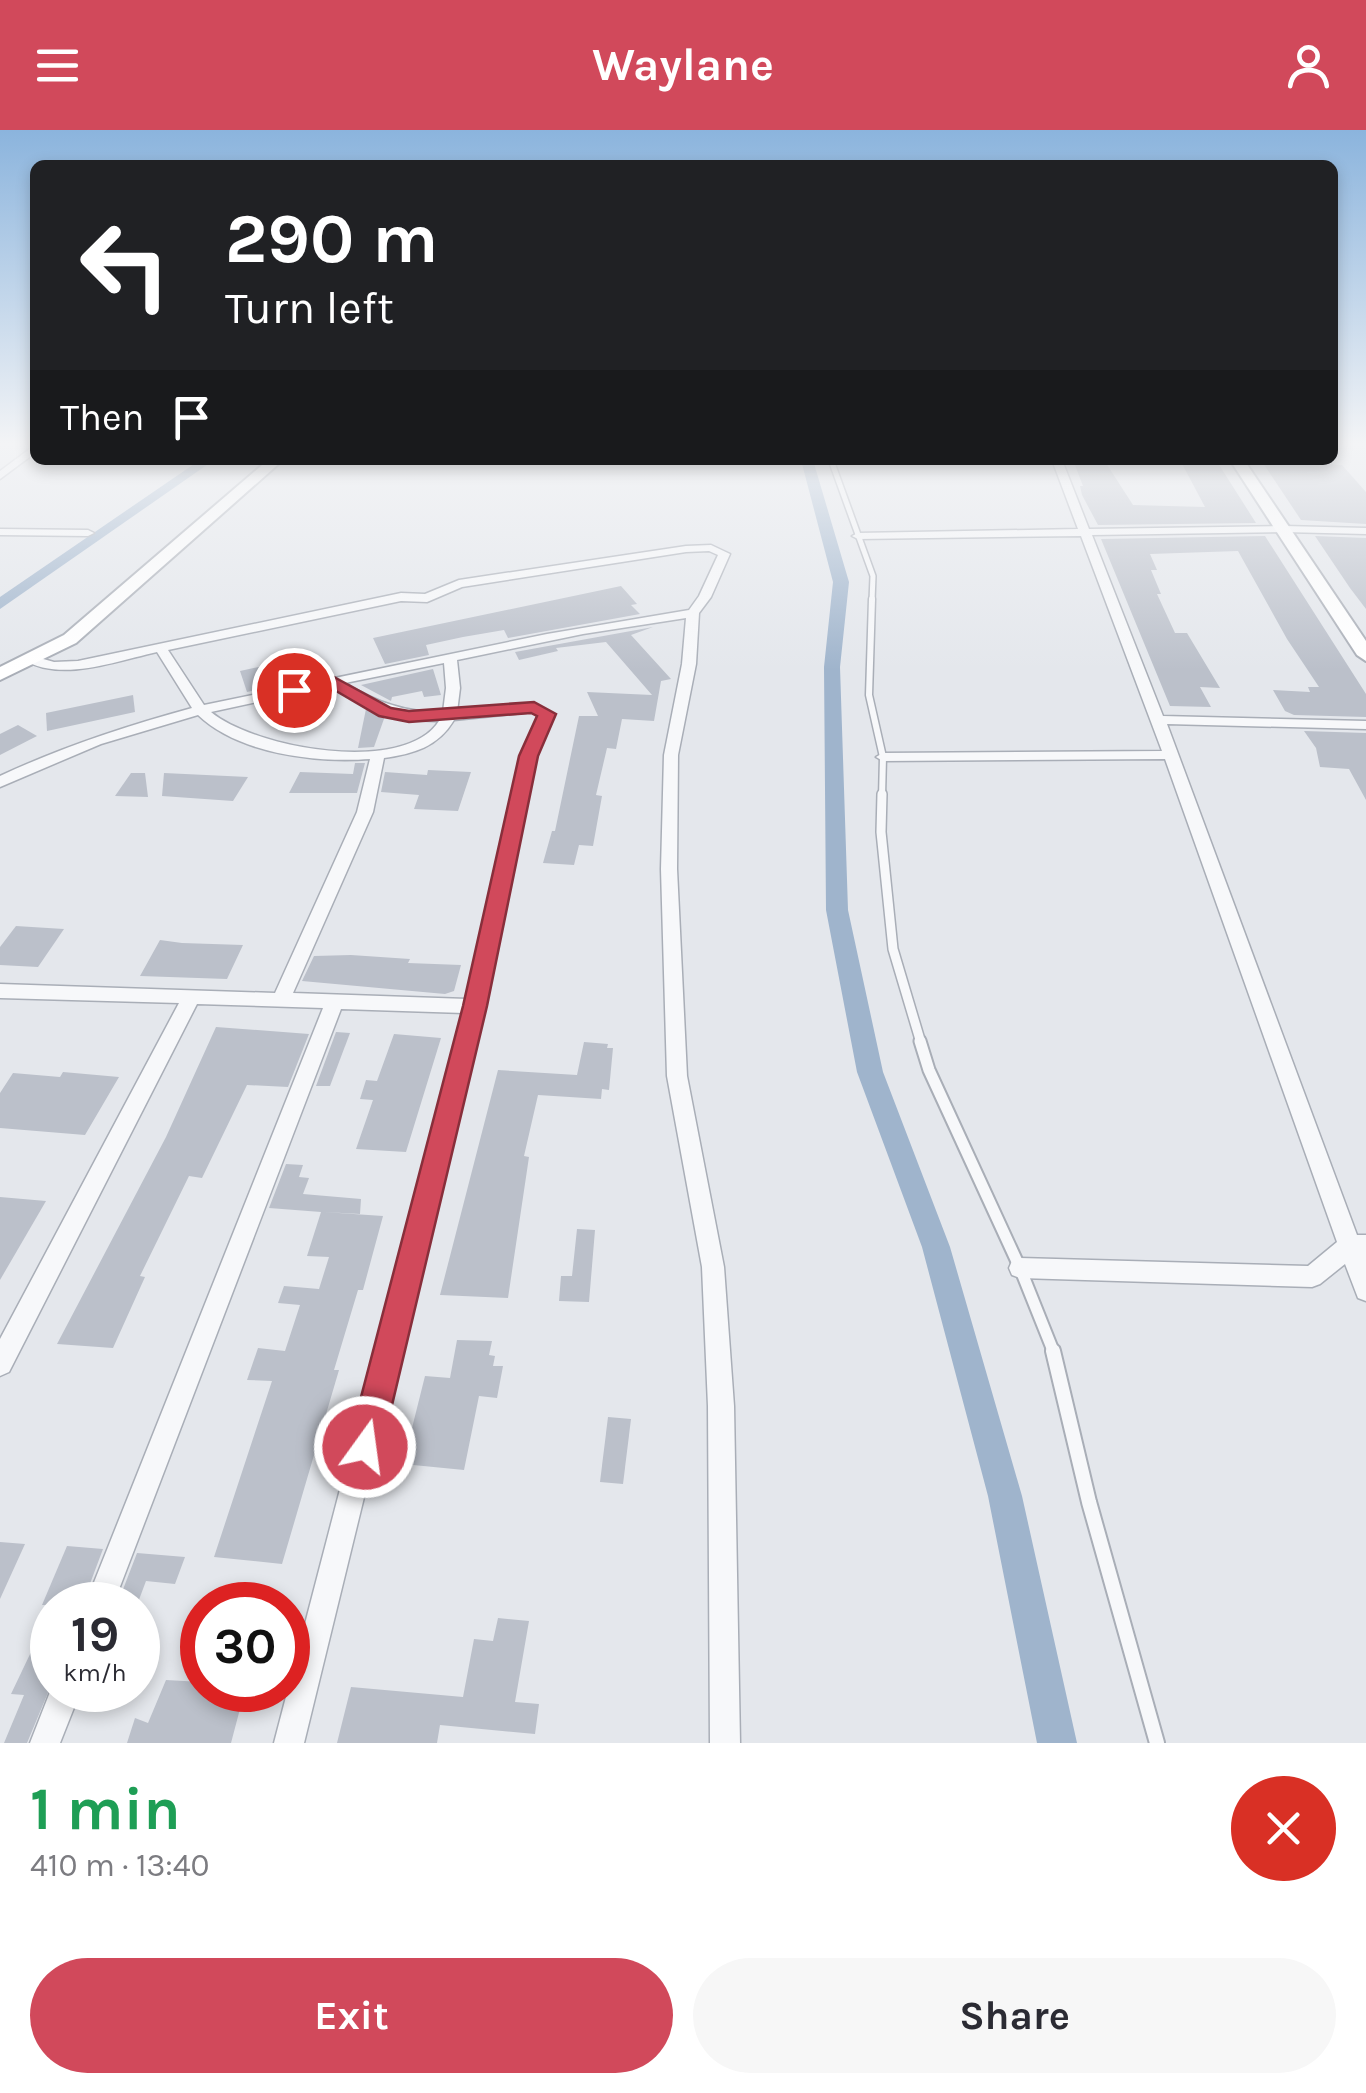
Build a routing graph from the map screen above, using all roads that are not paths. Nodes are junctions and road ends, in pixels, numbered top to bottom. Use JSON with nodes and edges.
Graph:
{"nodes":[{"id":1,"x":207,"y":520,"type":"edge"},
{"id":2,"x":853,"y":520,"type":"edge"},
{"id":3,"x":1079,"y":520,"type":"edge"},
{"id":4,"x":1278,"y":520,"type":"edge"},
{"id":5,"x":1284,"y":529,"type":"junction"},
{"id":6,"x":1366,"y":531,"type":"edge"},
{"id":7,"x":0,"y":532,"type":"edge"},
{"id":8,"x":1083,"y":532,"type":"junction"},
{"id":9,"x":88,"y":533,"type":"dead end"},
{"id":10,"x":858,"y":536,"type":"junction"},
{"id":11,"x":693,"y":613,"type":"junction"},
{"id":12,"x":162,"y":650,"type":"junction"},
{"id":13,"x":1366,"y":655,"type":"edge"},
{"id":14,"x":450,"y":656,"type":"junction"},
{"id":15,"x":28,"y":660,"type":"junction"},
{"id":16,"x":0,"y":674,"type":"edge"},
{"id":17,"x":334,"y":682,"type":"junction"},
{"id":18,"x":200,"y":710,"type":"junction"},
{"id":19,"x":447,"y":716,"type":"junction"},
{"id":20,"x":1158,"y":720,"type":"junction"},
{"id":21,"x":1366,"y":724,"type":"edge"},
{"id":22,"x":378,"y":754,"type":"junction"},
{"id":23,"x":1170,"y":755,"type":"junction"},
{"id":24,"x":883,"y":757,"type":"junction"},
{"id":25,"x":0,"y":782,"type":"edge"},
{"id":26,"x":0,"y":991,"type":"edge"},
{"id":27,"x":192,"y":996,"type":"junction"},
{"id":28,"x":281,"y":1000,"type":"junction"},
{"id":29,"x":335,"y":1002,"type":"junction"},
{"id":30,"x":475,"y":1006,"type":"junction"},
{"id":31,"x":1358,"y":1245,"type":"edge"},
{"id":32,"x":1020,"y":1268,"type":"junction"},
{"id":33,"x":1366,"y":1290,"type":"edge"},
{"id":34,"x":0,"y":1364,"type":"edge"},
{"id":35,"x":107,"y":1582,"type":"edge"},
{"id":36,"x":57,"y":1712,"type":"edge"},
{"id":37,"x":45,"y":1743,"type":"edge"},
{"id":38,"x":288,"y":1743,"type":"edge"},
{"id":39,"x":725,"y":1743,"type":"edge"},
{"id":40,"x":1157,"y":1743,"type":"edge"}],
"edges":[{"from":1,"to":15,"type":"main road"},
{"from":2,"to":10,"type":"lane"},
{"from":3,"to":8,"type":"street"},
{"from":4,"to":5,"type":"main road"},
{"from":5,"to":6,"type":"street"},
{"from":5,"to":8,"type":"street"},
{"from":5,"to":13,"type":"main road"},
{"from":7,"to":9,"type":"street"},
{"from":8,"to":10,"type":"street"},
{"from":8,"to":20,"type":"street"},
{"from":10,"to":24,"type":"lane"},
{"from":11,"to":12,"type":"street"},
{"from":11,"to":14,"type":"street"},
{"from":11,"to":39,"type":"street"},
{"from":12,"to":15,"type":"street"},
{"from":12,"to":18,"type":"street"},
{"from":14,"to":17,"type":"street"},
{"from":14,"to":19,"type":"street"},
{"from":15,"to":16,"type":"main road"},
{"from":17,"to":18,"type":"street"},
{"from":17,"to":19,"type":"street"},
{"from":18,"to":22,"type":"street"},
{"from":18,"to":25,"type":"street"},
{"from":19,"to":22,"type":"street"},
{"from":19,"to":30,"type":"street"},
{"from":20,"to":21,"type":"street"},
{"from":20,"to":23,"type":"street"},
{"from":22,"to":28,"type":"street"},
{"from":23,"to":24,"type":"street"},
{"from":23,"to":31,"type":"street"},
{"from":24,"to":32,"type":"lane"},
{"from":26,"to":27,"type":"street"},
{"from":27,"to":28,"type":"street"},
{"from":27,"to":34,"type":"street"},
{"from":28,"to":29,"type":"street"},
{"from":29,"to":30,"type":"street"},
{"from":29,"to":35,"type":"street"},
{"from":30,"to":38,"type":"street"},
{"from":31,"to":32,"type":"street"},
{"from":31,"to":33,"type":"street"},
{"from":32,"to":40,"type":"lane"},
{"from":36,"to":37,"type":"street"}]}
